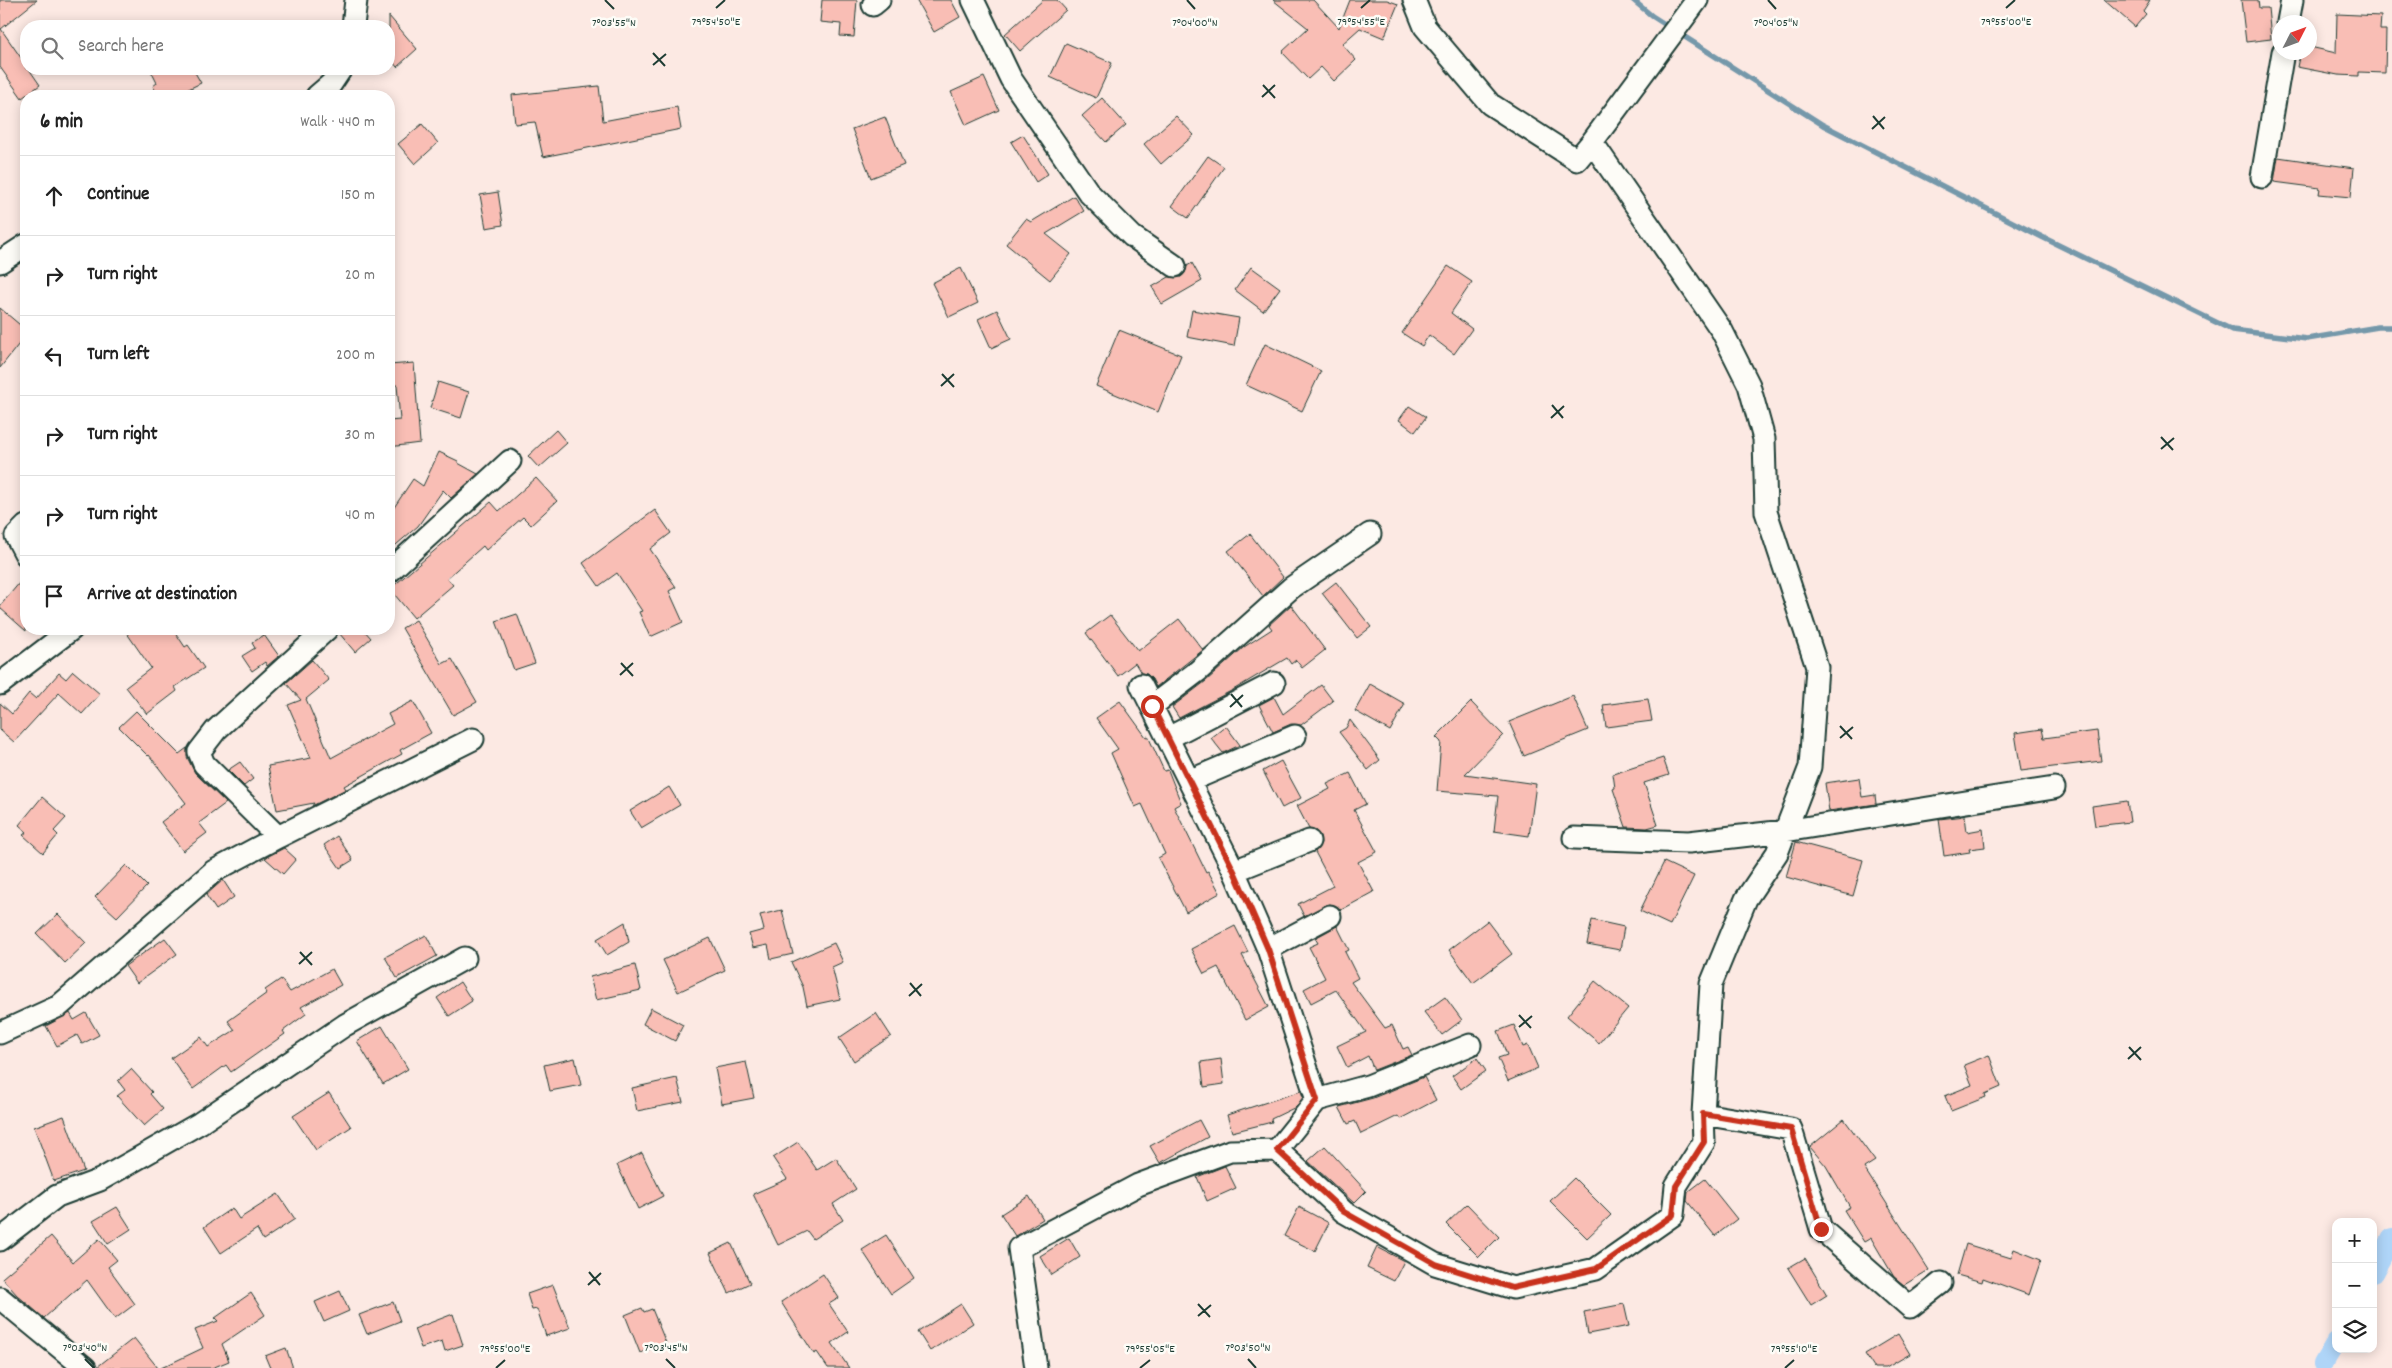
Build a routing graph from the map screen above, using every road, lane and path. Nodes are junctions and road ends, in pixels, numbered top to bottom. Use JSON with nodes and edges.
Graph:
{"nodes":[{"id":1,"x":356,"y":0,"type":"edge"},
{"id":2,"x":973,"y":0,"type":"edge"},
{"id":3,"x":1414,"y":0,"type":"edge"},
{"id":4,"x":2292,"y":0,"type":"edge"},
{"id":5,"x":1696,"y":1,"type":"edge"},
{"id":6,"x":2289,"y":15,"type":"edge"},
{"id":7,"x":354,"y":20,"type":"edge"},
{"id":8,"x":2282,"y":60,"type":"edge"},
{"id":9,"x":337,"y":75,"type":"edge"},
{"id":10,"x":324,"y":90,"type":"edge"},
{"id":11,"x":1592,"y":142,"type":"junction"},
{"id":12,"x":2262,"y":177,"type":"dead end"},
{"id":13,"x":20,"y":249,"type":"edge"},
{"id":14,"x":0,"y":262,"type":"edge"},
{"id":15,"x":1175,"y":266,"type":"dead end"},
{"id":16,"x":510,"y":461,"type":"dead end"},
{"id":17,"x":20,"y":532,"type":"edge"},
{"id":18,"x":1370,"y":534,"type":"dead end"},
{"id":19,"x":20,"y":543,"type":"edge"},
{"id":20,"x":395,"y":566,"type":"edge"},
{"id":21,"x":64,"y":635,"type":"edge"},
{"id":22,"x":320,"y":635,"type":"edge"},
{"id":23,"x":1274,"y":683,"type":"dead end"},
{"id":24,"x":0,"y":684,"type":"edge"},
{"id":25,"x":1141,"y":684,"type":"dead end"},
{"id":26,"x":1152,"y":706,"type":"junction"},
{"id":27,"x":1295,"y":736,"type":"dead end"},
{"id":28,"x":1168,"y":738,"type":"junction"},
{"id":29,"x":473,"y":739,"type":"dead end"},
{"id":30,"x":1189,"y":780,"type":"junction"},
{"id":31,"x":2054,"y":788,"type":"dead end"},
{"id":32,"x":1785,"y":831,"type":"junction"},
{"id":33,"x":278,"y":837,"type":"junction"},
{"id":34,"x":1574,"y":838,"type":"dead end"},
{"id":35,"x":1309,"y":841,"type":"dead end"},
{"id":36,"x":1234,"y":871,"type":"junction"},
{"id":37,"x":1330,"y":916,"type":"dead end"},
{"id":38,"x":1268,"y":949,"type":"junction"},
{"id":39,"x":465,"y":958,"type":"dead end"},
{"id":40,"x":0,"y":1033,"type":"edge"},
{"id":41,"x":1470,"y":1045,"type":"dead end"},
{"id":42,"x":1317,"y":1100,"type":"junction"},
{"id":43,"x":1703,"y":1114,"type":"junction"},
{"id":44,"x":1277,"y":1150,"type":"junction"},
{"id":45,"x":0,"y":1240,"type":"edge"},
{"id":46,"x":1942,"y":1284,"type":"dead end"},
{"id":47,"x":0,"y":1298,"type":"edge"},
{"id":48,"x":84,"y":1368,"type":"edge"},
{"id":49,"x":1036,"y":1368,"type":"edge"}],
"edges":[{"from":1,"to":7,"type":"street"},
{"from":2,"to":15,"type":"street"},
{"from":3,"to":11,"type":"street"},
{"from":4,"to":6,"type":"street"},
{"from":5,"to":11,"type":"street"},
{"from":8,"to":12,"type":"street"},
{"from":9,"to":10,"type":"street"},
{"from":11,"to":32,"type":"street"},
{"from":13,"to":14,"type":"street"},
{"from":16,"to":20,"type":"street"},
{"from":17,"to":19,"type":"street"},
{"from":18,"to":26,"type":"street"},
{"from":21,"to":24,"type":"street"},
{"from":22,"to":33,"type":"street"},
{"from":23,"to":28,"type":"street"},
{"from":25,"to":26,"type":"street"},
{"from":26,"to":28,"type":"street"},
{"from":27,"to":30,"type":"street"},
{"from":28,"to":30,"type":"street"},
{"from":29,"to":33,"type":"street"},
{"from":30,"to":36,"type":"street"},
{"from":31,"to":32,"type":"street"},
{"from":32,"to":34,"type":"street"},
{"from":32,"to":43,"type":"street"},
{"from":33,"to":40,"type":"street"},
{"from":35,"to":36,"type":"street"},
{"from":36,"to":38,"type":"street"},
{"from":37,"to":38,"type":"street"},
{"from":38,"to":42,"type":"street"},
{"from":39,"to":45,"type":"street"},
{"from":41,"to":42,"type":"street"},
{"from":42,"to":44,"type":"street"},
{"from":43,"to":44,"type":"street"},
{"from":43,"to":46,"type":"street"},
{"from":44,"to":49,"type":"street"},
{"from":47,"to":48,"type":"street"}]}
